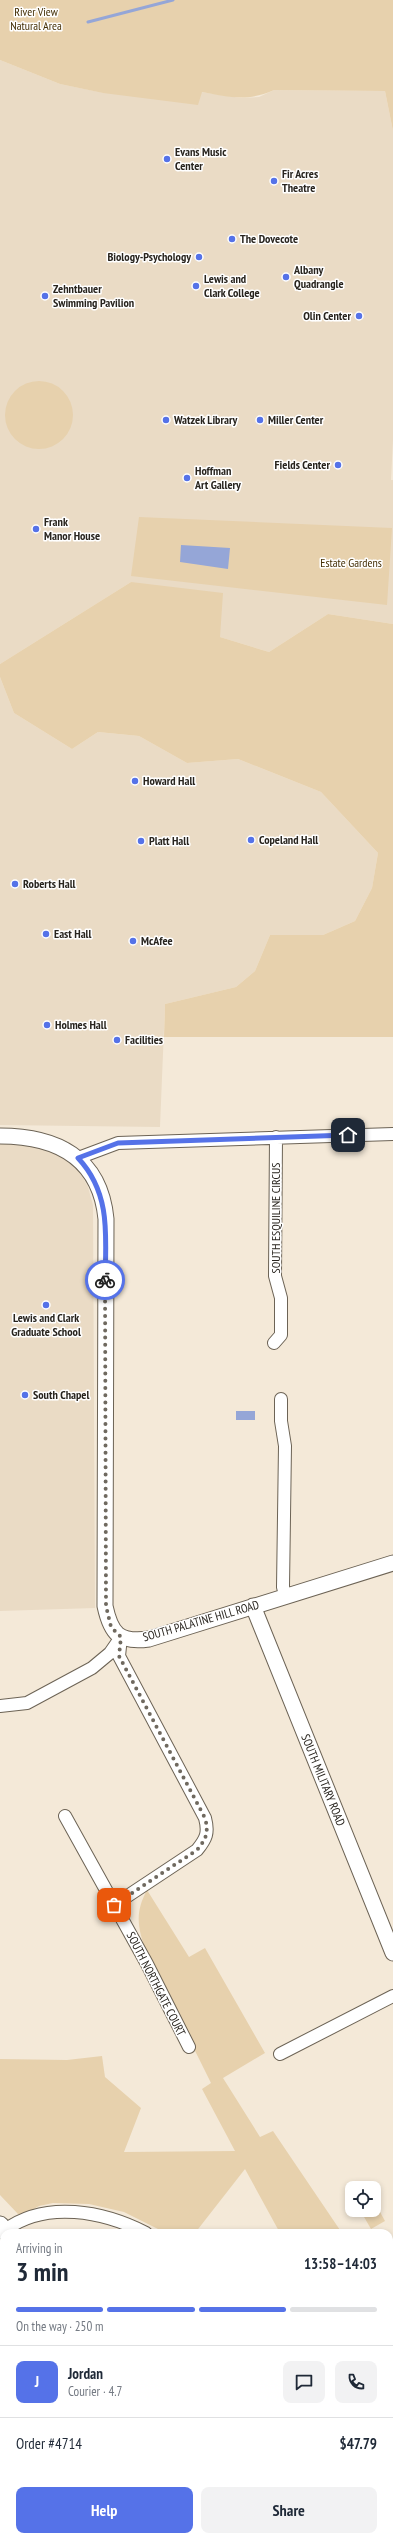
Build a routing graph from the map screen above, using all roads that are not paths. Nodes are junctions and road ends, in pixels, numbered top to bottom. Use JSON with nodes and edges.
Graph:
{"nodes":[{"id":1,"x":393,"y":1134,"type":"edge"},
{"id":2,"x":0,"y":1136,"type":"edge"},
{"id":3,"x":276,"y":1137,"type":"junction"},
{"id":4,"x":78,"y":1158,"type":"junction"},
{"id":5,"x":274,"y":1343,"type":"dead end"},
{"id":6,"x":281,"y":1399,"type":"dead end"},
{"id":7,"x":393,"y":1563,"type":"edge"},
{"id":8,"x":285,"y":1596,"type":"junction"},
{"id":9,"x":253,"y":1606,"type":"junction"},
{"id":10,"x":121,"y":1637,"type":"junction"},
{"id":11,"x":0,"y":1706,"type":"edge"},
{"id":12,"x":65,"y":1816,"type":"dead end"},
{"id":13,"x":114,"y":1905,"type":"junction"},
{"id":14,"x":393,"y":1953,"type":"edge"},
{"id":15,"x":393,"y":1996,"type":"edge"},
{"id":16,"x":189,"y":2047,"type":"dead end"},
{"id":17,"x":280,"y":2054,"type":"dead end"},
{"id":18,"x":4,"y":2229,"type":"edge"},
{"id":19,"x":136,"y":2229,"type":"edge"}],
"edges":[{"from":1,"to":3,"type":"street"},
{"from":2,"to":4,"type":"street"},
{"from":3,"to":4,"type":"street"},
{"from":3,"to":5,"type":"street","name":"SOUTH ESQUILINE CIRCUS"},
{"from":4,"to":10,"type":"street"},
{"from":6,"to":8,"type":"street"},
{"from":7,"to":8,"type":"street","name":"SOUTH PALATINE HILL ROAD"},
{"from":8,"to":9,"type":"street","name":"SOUTH PALATINE HILL ROAD"},
{"from":9,"to":10,"type":"street","name":"SOUTH PALATINE HILL ROAD"},
{"from":9,"to":14,"type":"street","name":"SOUTH MILITARY ROAD"},
{"from":10,"to":11,"type":"street"},
{"from":10,"to":13,"type":"street"},
{"from":12,"to":13,"type":"street","name":"SOUTH NORTHGATE COURT"},
{"from":13,"to":16,"type":"street","name":"SOUTH NORTHGATE COURT"},
{"from":15,"to":17,"type":"street"},
{"from":18,"to":19,"type":"street"}]}
